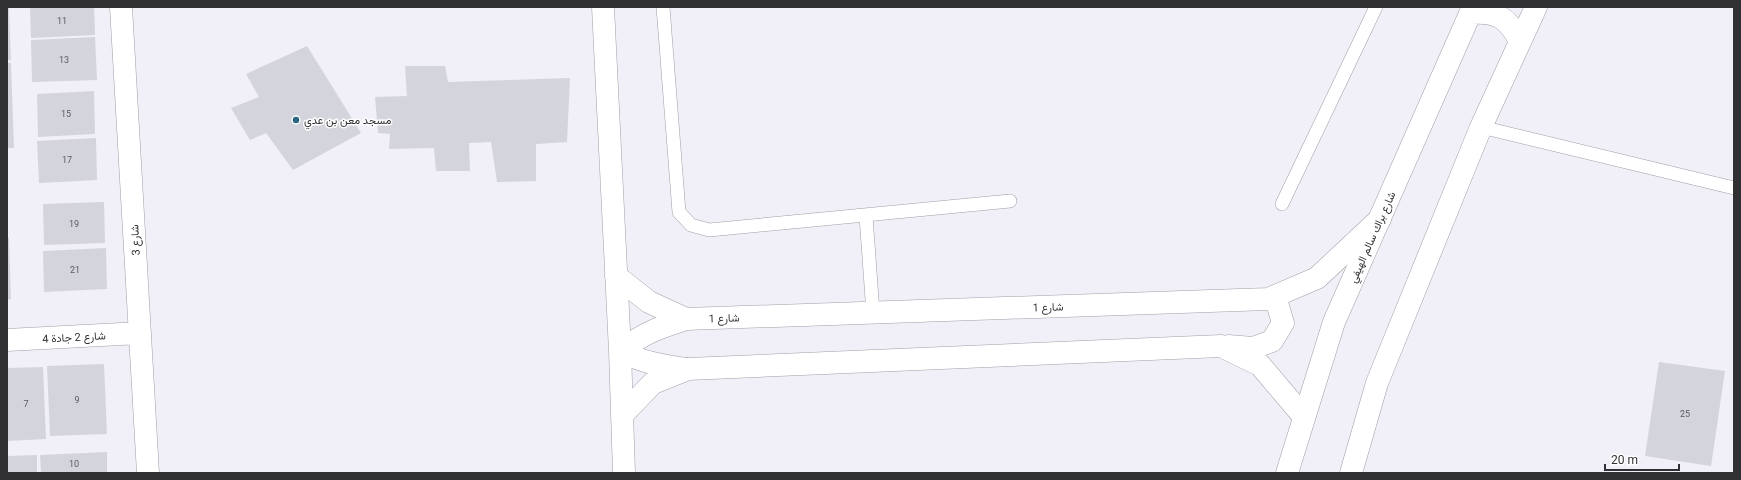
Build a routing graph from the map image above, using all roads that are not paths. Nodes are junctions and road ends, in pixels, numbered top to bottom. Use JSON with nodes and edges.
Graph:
{"nodes":[{"id":1,"x":121,"y":7,"type":"edge"},
{"id":2,"x":603,"y":7,"type":"edge"},
{"id":3,"x":663,"y":7,"type":"edge"},
{"id":4,"x":1376,"y":7,"type":"edge"},
{"id":5,"x":1536,"y":7,"type":"edge"},
{"id":6,"x":1472,"y":10,"type":"edge"},
{"id":7,"x":1520,"y":41,"type":"junction"},
{"id":8,"x":1481,"y":127,"type":"junction"},
{"id":9,"x":1734,"y":188,"type":"edge"},
{"id":10,"x":1010,"y":202,"type":"dead end"},
{"id":11,"x":1282,"y":204,"type":"dead end"},
{"id":12,"x":866,"y":216,"type":"junction"},
{"id":13,"x":1381,"y":218,"type":"junction"},
{"id":14,"x":616,"y":276,"type":"junction"},
{"id":15,"x":1275,"y":296,"type":"junction"},
{"id":16,"x":873,"y":313,"type":"junction"},
{"id":17,"x":686,"y":319,"type":"junction"},
{"id":18,"x":140,"y":333,"type":"junction"},
{"id":19,"x":7,"y":340,"type":"edge"},
{"id":20,"x":1221,"y":346,"type":"junction"},
{"id":21,"x":620,"y":351,"type":"junction"},
{"id":22,"x":688,"y":369,"type":"junction"},
{"id":23,"x":623,"y":414,"type":"junction"},
{"id":24,"x":1304,"y":417,"type":"junction"},
{"id":25,"x":148,"y":473,"type":"edge"},
{"id":26,"x":624,"y":473,"type":"edge"},
{"id":27,"x":1287,"y":473,"type":"edge"},
{"id":28,"x":1351,"y":473,"type":"edge"}],
"edges":[{"from":1,"to":18,"type":"street","name":"شارع 3"},
{"from":2,"to":14,"type":"street"},
{"from":3,"to":12,"type":"lane"},
{"from":4,"to":11,"type":"lane"},
{"from":5,"to":7,"type":"street"},
{"from":6,"to":7,"type":"street"},
{"from":6,"to":13,"type":"street","name":"شارع براك سالم الهيفي"},
{"from":7,"to":8,"type":"street"},
{"from":8,"to":9,"type":"lane"},
{"from":8,"to":28,"type":"street"},
{"from":10,"to":12,"type":"lane"},
{"from":12,"to":16,"type":"lane"},
{"from":13,"to":15,"type":"street","name":"شارع 1"},
{"from":13,"to":24,"type":"street","name":"شارع براك سالم الهيفي"},
{"from":14,"to":17,"type":"street","name":"شارع 1"},
{"from":14,"to":21,"type":"street"},
{"from":15,"to":16,"type":"street","name":"شارع 1"},
{"from":15,"to":20,"type":"street"},
{"from":16,"to":17,"type":"street","name":"شارع 1"},
{"from":17,"to":21,"type":"street","name":"شارع 1"},
{"from":18,"to":19,"type":"street","name":"شارع 2 جادة 4"},
{"from":18,"to":25,"type":"street","name":"شارع 3"},
{"from":20,"to":22,"type":"street"},
{"from":20,"to":24,"type":"street"},
{"from":21,"to":22,"type":"street"},
{"from":21,"to":23,"type":"street"},
{"from":22,"to":23,"type":"street"},
{"from":23,"to":26,"type":"street"},
{"from":24,"to":27,"type":"street","name":"شارع براك سالم الهيفي"}]}
